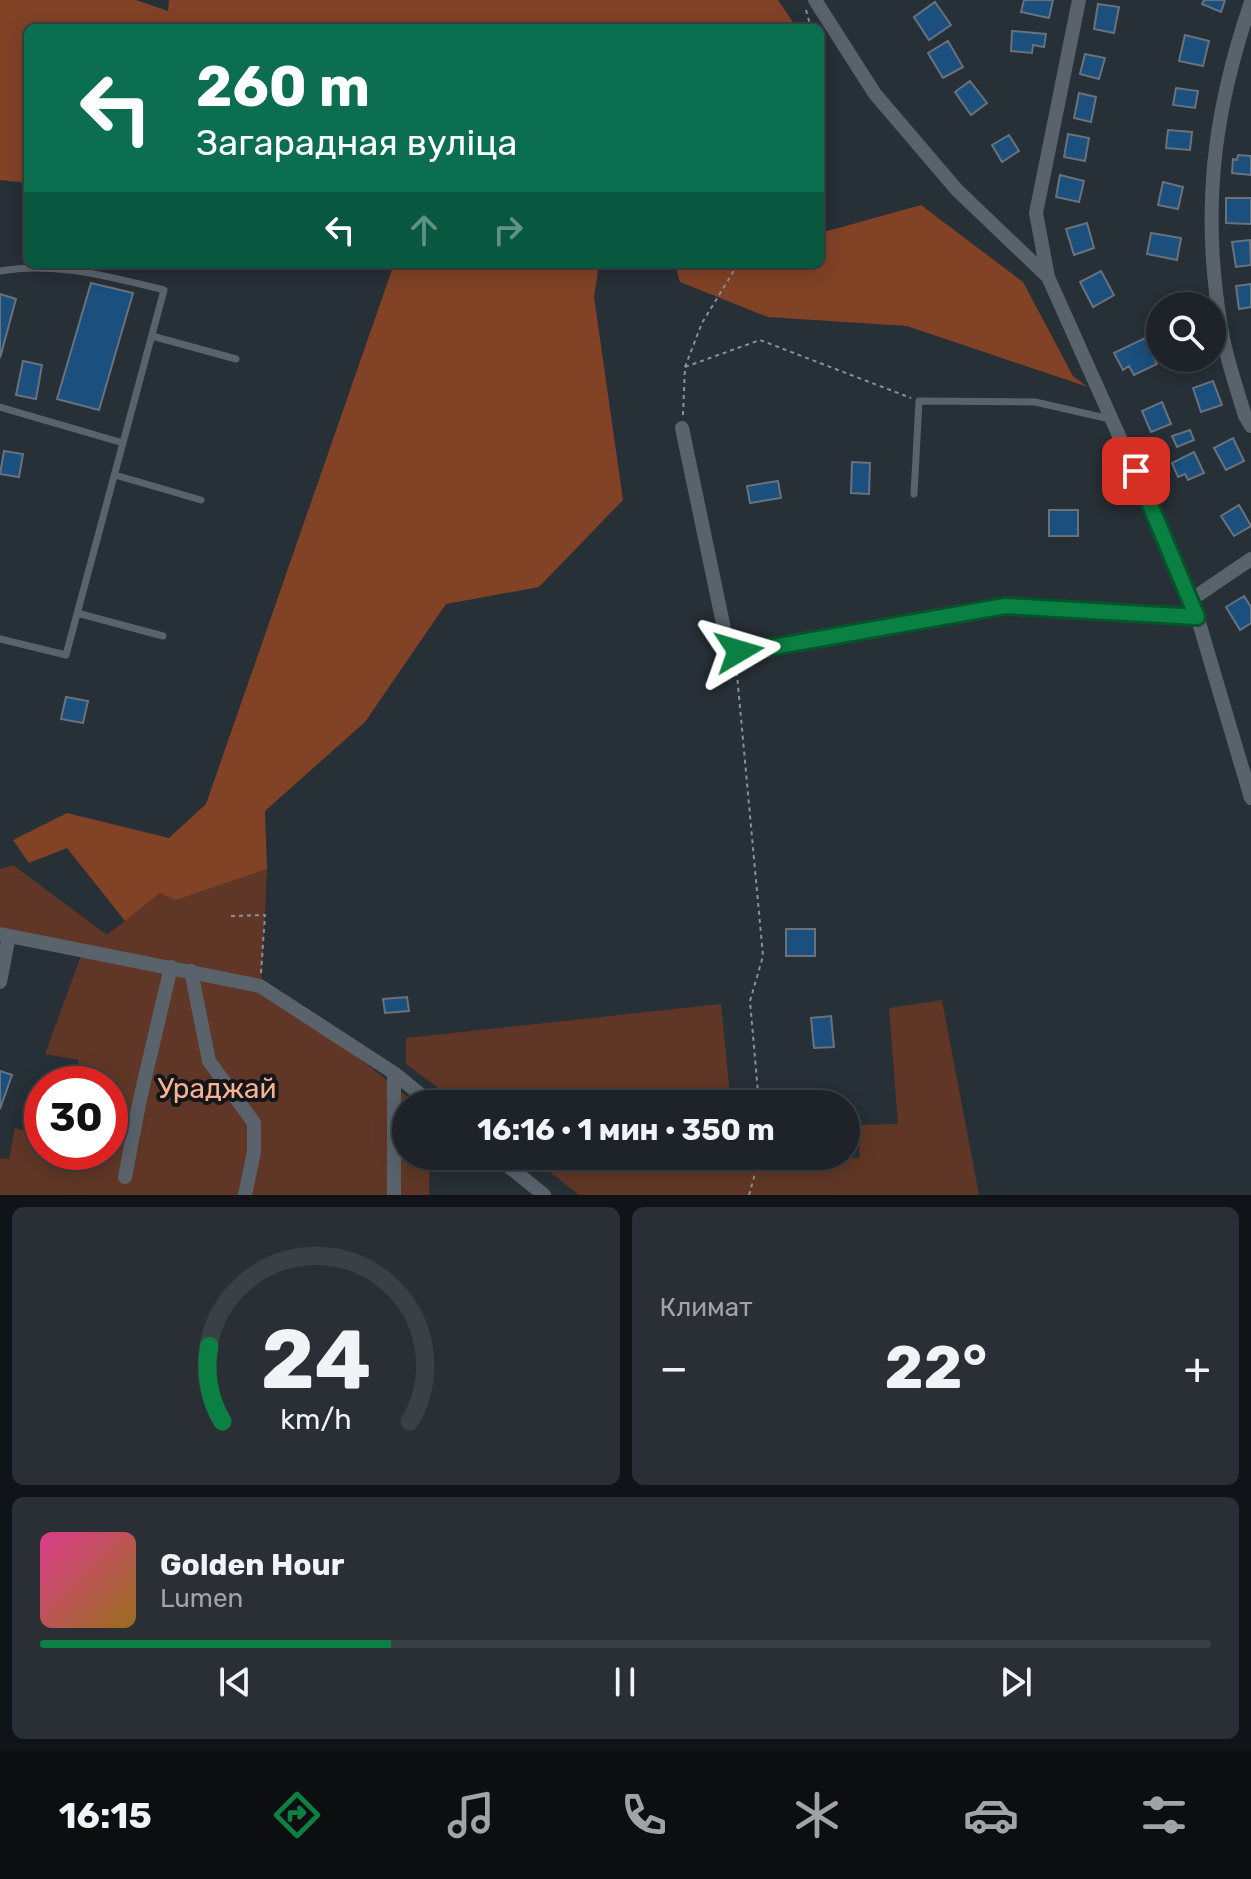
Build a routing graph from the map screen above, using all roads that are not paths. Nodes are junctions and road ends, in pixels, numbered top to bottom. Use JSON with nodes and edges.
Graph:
{"nodes":[{"id":1,"x":815,"y":0,"type":"edge"},
{"id":2,"x":1079,"y":0,"type":"edge"},
{"id":3,"x":1251,"y":2,"type":"edge"},
{"id":4,"x":24,"y":267,"type":"edge"},
{"id":5,"x":51,"y":268,"type":"edge"},
{"id":6,"x":0,"y":271,"type":"edge"},
{"id":7,"x":1048,"y":277,"type":"junction"},
{"id":8,"x":152,"y":336,"type":"junction"},
{"id":9,"x":236,"y":359,"type":"dead end"},
{"id":10,"x":0,"y":408,"type":"edge"},
{"id":11,"x":1113,"y":420,"type":"junction"},
{"id":12,"x":1251,"y":426,"type":"edge"},
{"id":13,"x":682,"y":428,"type":"road end"},
{"id":14,"x":123,"y":443,"type":"junction"},
{"id":15,"x":115,"y":475,"type":"junction"},
{"id":16,"x":914,"y":494,"type":"dead end"},
{"id":17,"x":201,"y":500,"type":"dead end"},
{"id":18,"x":1251,"y":559,"type":"edge"},
{"id":19,"x":1192,"y":599,"type":"junction"},
{"id":20,"x":77,"y":613,"type":"junction"},
{"id":21,"x":1197,"y":617,"type":"junction"},
{"id":22,"x":163,"y":636,"type":"dead end"},
{"id":23,"x":0,"y":639,"type":"edge"},
{"id":24,"x":1251,"y":798,"type":"edge"},
{"id":25,"x":5,"y":935,"type":"edge"},
{"id":26,"x":171,"y":967,"type":"junction"},
{"id":27,"x":191,"y":971,"type":"junction"},
{"id":28,"x":0,"y":982,"type":"edge"},
{"id":29,"x":394,"y":1073,"type":"junction"},
{"id":30,"x":415,"y":1090,"type":"edge"},
{"id":31,"x":513,"y":1170,"type":"edge"},
{"id":32,"x":125,"y":1177,"type":"dead end"},
{"id":33,"x":245,"y":1195,"type":"edge"},
{"id":34,"x":394,"y":1195,"type":"edge"},
{"id":35,"x":544,"y":1195,"type":"edge"}],
"edges":[{"from":1,"to":7,"type":"street"},
{"from":2,"to":7,"type":"street"},
{"from":3,"to":12,"type":"street"},
{"from":4,"to":6,"type":"lane"},
{"from":5,"to":8,"type":"lane"},
{"from":7,"to":11,"type":"street"},
{"from":8,"to":9,"type":"lane"},
{"from":8,"to":14,"type":"lane"},
{"from":10,"to":14,"type":"lane"},
{"from":11,"to":16,"type":"lane"},
{"from":11,"to":19,"type":"street"},
{"from":13,"to":21,"type":"street"},
{"from":14,"to":15,"type":"lane"},
{"from":15,"to":17,"type":"lane"},
{"from":15,"to":20,"type":"lane"},
{"from":18,"to":19,"type":"street"},
{"from":19,"to":21,"type":"street"},
{"from":20,"to":22,"type":"lane"},
{"from":20,"to":23,"type":"lane"},
{"from":21,"to":24,"type":"street"},
{"from":25,"to":26,"type":"street"},
{"from":25,"to":28,"type":"street"},
{"from":26,"to":27,"type":"street"},
{"from":26,"to":32,"type":"street"},
{"from":27,"to":29,"type":"street"},
{"from":27,"to":33,"type":"street"},
{"from":29,"to":30,"type":"street"},
{"from":29,"to":34,"type":"street"},
{"from":31,"to":35,"type":"street"}]}
